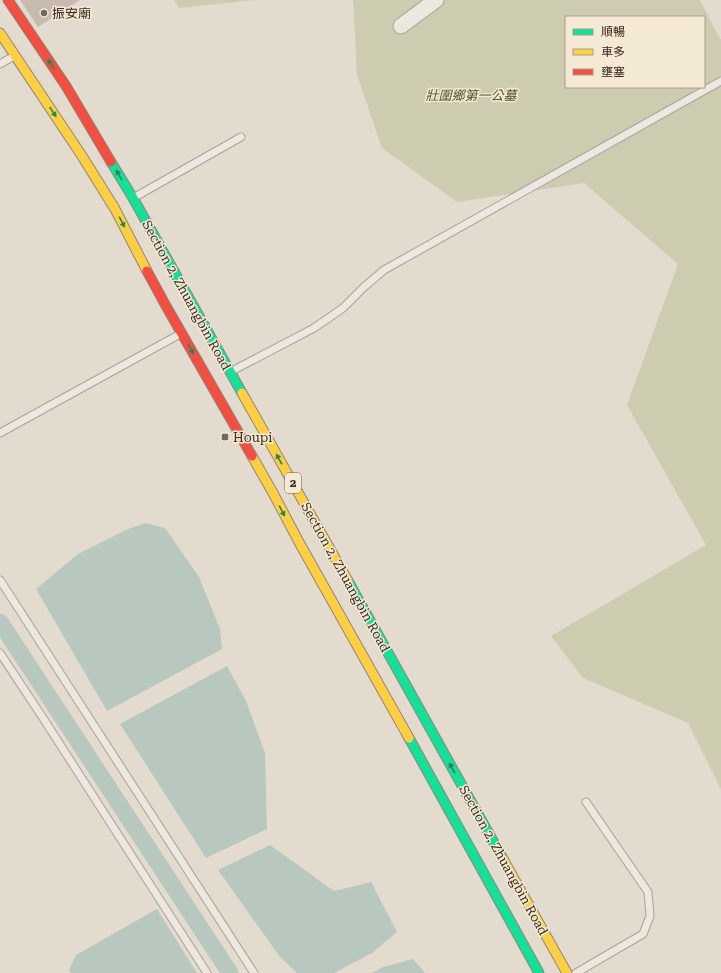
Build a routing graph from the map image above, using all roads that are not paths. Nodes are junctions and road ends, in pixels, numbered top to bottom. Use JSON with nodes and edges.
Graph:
{"nodes":[{"id":1,"x":436,"y":0,"type":"edge"},
{"id":2,"x":11,"y":4,"type":"edge"},
{"id":3,"x":4,"y":14,"type":"dead end"},
{"id":4,"x":401,"y":26,"type":"dead end"},
{"id":5,"x":0,"y":33,"type":"edge"},
{"id":6,"x":16,"y":55,"type":"junction"},
{"id":7,"x":0,"y":64,"type":"edge"},
{"id":8,"x":721,"y":81,"type":"edge"},
{"id":9,"x":241,"y":137,"type":"dead end"},
{"id":10,"x":124,"y":203,"type":"junction"},
{"id":11,"x":182,"y":333,"type":"junction"},
{"id":12,"x":221,"y":378,"type":"junction"},
{"id":13,"x":0,"y":433,"type":"edge"},
{"id":14,"x":0,"y":580,"type":"edge"},
{"id":15,"x":0,"y":653,"type":"edge"},
{"id":16,"x":398,"y":694,"type":"junction"},
{"id":17,"x":586,"y":802,"type":"dead end"},
{"id":18,"x":207,"y":973,"type":"edge"},
{"id":19,"x":254,"y":973,"type":"edge"},
{"id":20,"x":539,"y":973,"type":"edge"},
{"id":21,"x":567,"y":973,"type":"edge"},
{"id":22,"x":576,"y":973,"type":"edge"}],
"edges":[{"from":1,"to":4,"type":"street"},
{"from":2,"to":3,"type":"main road"},
{"from":10,"to":2,"type":"main road","name":"Section 2, Zhuangbin Road","number":"2","one_way":true},
{"from":5,"to":6,"type":"main road","name":"Section 2, Zhuangbin Road","number":"2"},
{"from":6,"to":7,"type":"lane"},
{"from":6,"to":10,"type":"main road","name":"Section 2, Zhuangbin Road","number":"2","one_way":true},
{"from":8,"to":12,"type":"lane"},
{"from":9,"to":10,"type":"lane"},
{"from":10,"to":11,"type":"main road","name":"Section 2, Zhuangbin Road","number":"2","one_way":true},
{"from":10,"to":12,"type":"main road","name":"Section 2, Zhuangbin Road","number":"2"},
{"from":11,"to":12,"type":"main road","name":"Section 2, Zhuangbin Road","number":"2","one_way":true},
{"from":11,"to":13,"type":"lane"},
{"from":16,"to":12,"type":"main road","name":"Section 2, Zhuangbin Road","number":"2","one_way":true},
{"from":12,"to":16,"type":"main road","name":"Section 2, Zhuangbin Road","number":"2","one_way":true},
{"from":14,"to":19,"type":"lane"},
{"from":15,"to":18,"type":"lane"},
{"from":16,"to":20,"type":"main road","name":"Section 2, Zhuangbin Road","number":"2"},
{"from":21,"to":16,"type":"main road","name":"Section 2, Zhuangbin Road","number":"2","one_way":true},
{"from":17,"to":22,"type":"lane"}]}
